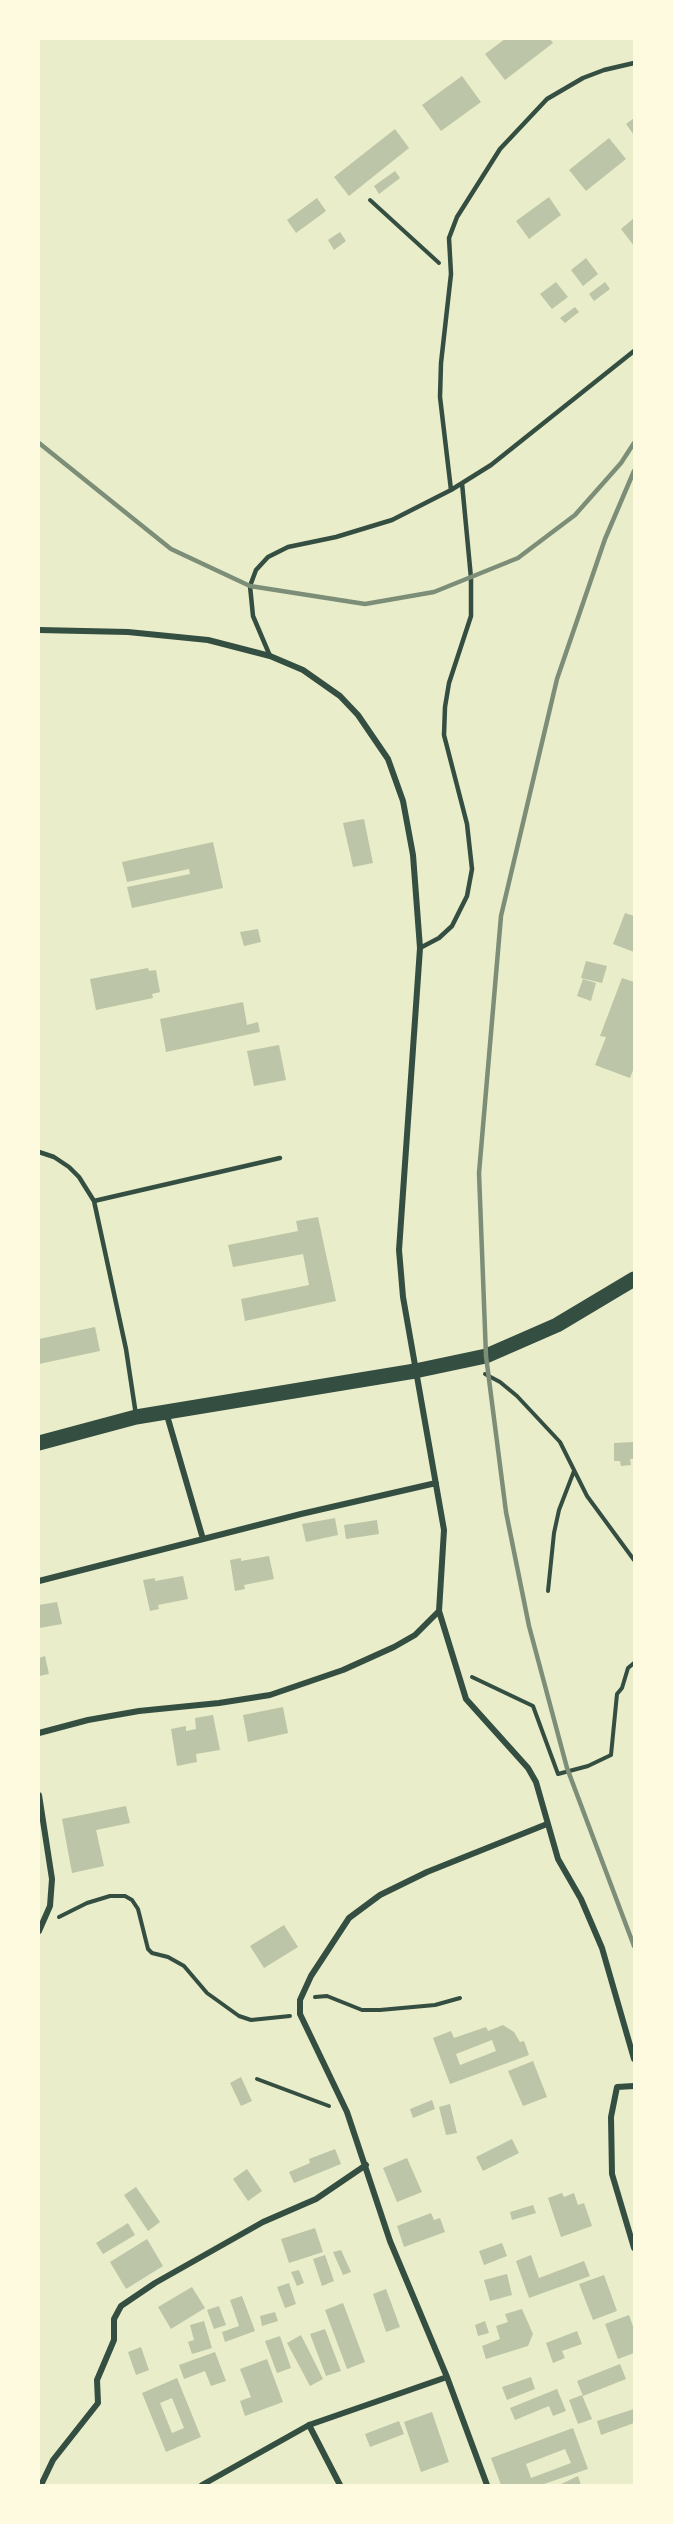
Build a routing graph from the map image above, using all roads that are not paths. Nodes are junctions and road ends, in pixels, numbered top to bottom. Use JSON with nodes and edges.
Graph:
{"nodes":[{"id":1,"x":634,"y":63,"type":"edge"},
{"id":2,"x":634,"y":351,"type":"edge"},
{"id":3,"x":462,"y":483,"type":"junction"},
{"id":4,"x":451,"y":490,"type":"junction"},
{"id":5,"x":39,"y":630,"type":"edge"},
{"id":6,"x":270,"y":656,"type":"junction"},
{"id":7,"x":420,"y":948,"type":"junction"},
{"id":8,"x":39,"y":1152,"type":"edge"},
{"id":9,"x":280,"y":1158,"type":"dead end"},
{"id":10,"x":94,"y":1201,"type":"junction"},
{"id":11,"x":634,"y":1279,"type":"edge"},
{"id":12,"x":415,"y":1371,"type":"junction"},
{"id":13,"x":166,"y":1412,"type":"junction"},
{"id":14,"x":136,"y":1417,"type":"junction"},
{"id":15,"x":39,"y":1443,"type":"edge"},
{"id":16,"x":436,"y":1483,"type":"junction"},
{"id":17,"x":203,"y":1539,"type":"junction"},
{"id":18,"x":39,"y":1581,"type":"edge"},
{"id":19,"x":439,"y":1611,"type":"junction"},
{"id":20,"x":39,"y":1733,"type":"edge"},
{"id":21,"x":39,"y":1795,"type":"edge"},
{"id":22,"x":547,"y":1824,"type":"junction"},
{"id":23,"x":41,"y":1928,"type":"edge"},
{"id":24,"x":634,"y":2059,"type":"edge"},
{"id":25,"x":634,"y":2086,"type":"edge"},
{"id":26,"x":366,"y":2165,"type":"junction"},
{"id":27,"x":634,"y":2248,"type":"edge"},
{"id":28,"x":447,"y":2377,"type":"junction"},
{"id":29,"x":309,"y":2425,"type":"junction"},
{"id":30,"x":41,"y":2485,"type":"edge"},
{"id":31,"x":202,"y":2485,"type":"edge"},
{"id":32,"x":340,"y":2485,"type":"edge"},
{"id":33,"x":487,"y":2485,"type":"edge"}],
"edges":[{"from":1,"to":4,"type":"lane"},
{"from":2,"to":3,"type":"lane"},
{"from":3,"to":4,"type":"lane"},
{"from":3,"to":7,"type":"lane"},
{"from":4,"to":6,"type":"lane"},
{"from":5,"to":6,"type":"street"},
{"from":6,"to":7,"type":"street"},
{"from":7,"to":12,"type":"street"},
{"from":8,"to":10,"type":"lane"},
{"from":9,"to":10,"type":"lane"},
{"from":10,"to":14,"type":"lane"},
{"from":11,"to":12,"type":"highway"},
{"from":12,"to":13,"type":"highway"},
{"from":12,"to":16,"type":"street"},
{"from":13,"to":14,"type":"highway"},
{"from":13,"to":17,"type":"street"},
{"from":14,"to":15,"type":"highway"},
{"from":16,"to":17,"type":"street"},
{"from":16,"to":19,"type":"street"},
{"from":17,"to":18,"type":"street"},
{"from":19,"to":20,"type":"street"},
{"from":19,"to":22,"type":"street"},
{"from":21,"to":23,"type":"street"},
{"from":22,"to":24,"type":"street"},
{"from":22,"to":26,"type":"street"},
{"from":25,"to":27,"type":"street"},
{"from":26,"to":28,"type":"street"},
{"from":26,"to":30,"type":"street"},
{"from":28,"to":29,"type":"street"},
{"from":28,"to":33,"type":"street"},
{"from":29,"to":31,"type":"street"},
{"from":29,"to":32,"type":"street"}]}
